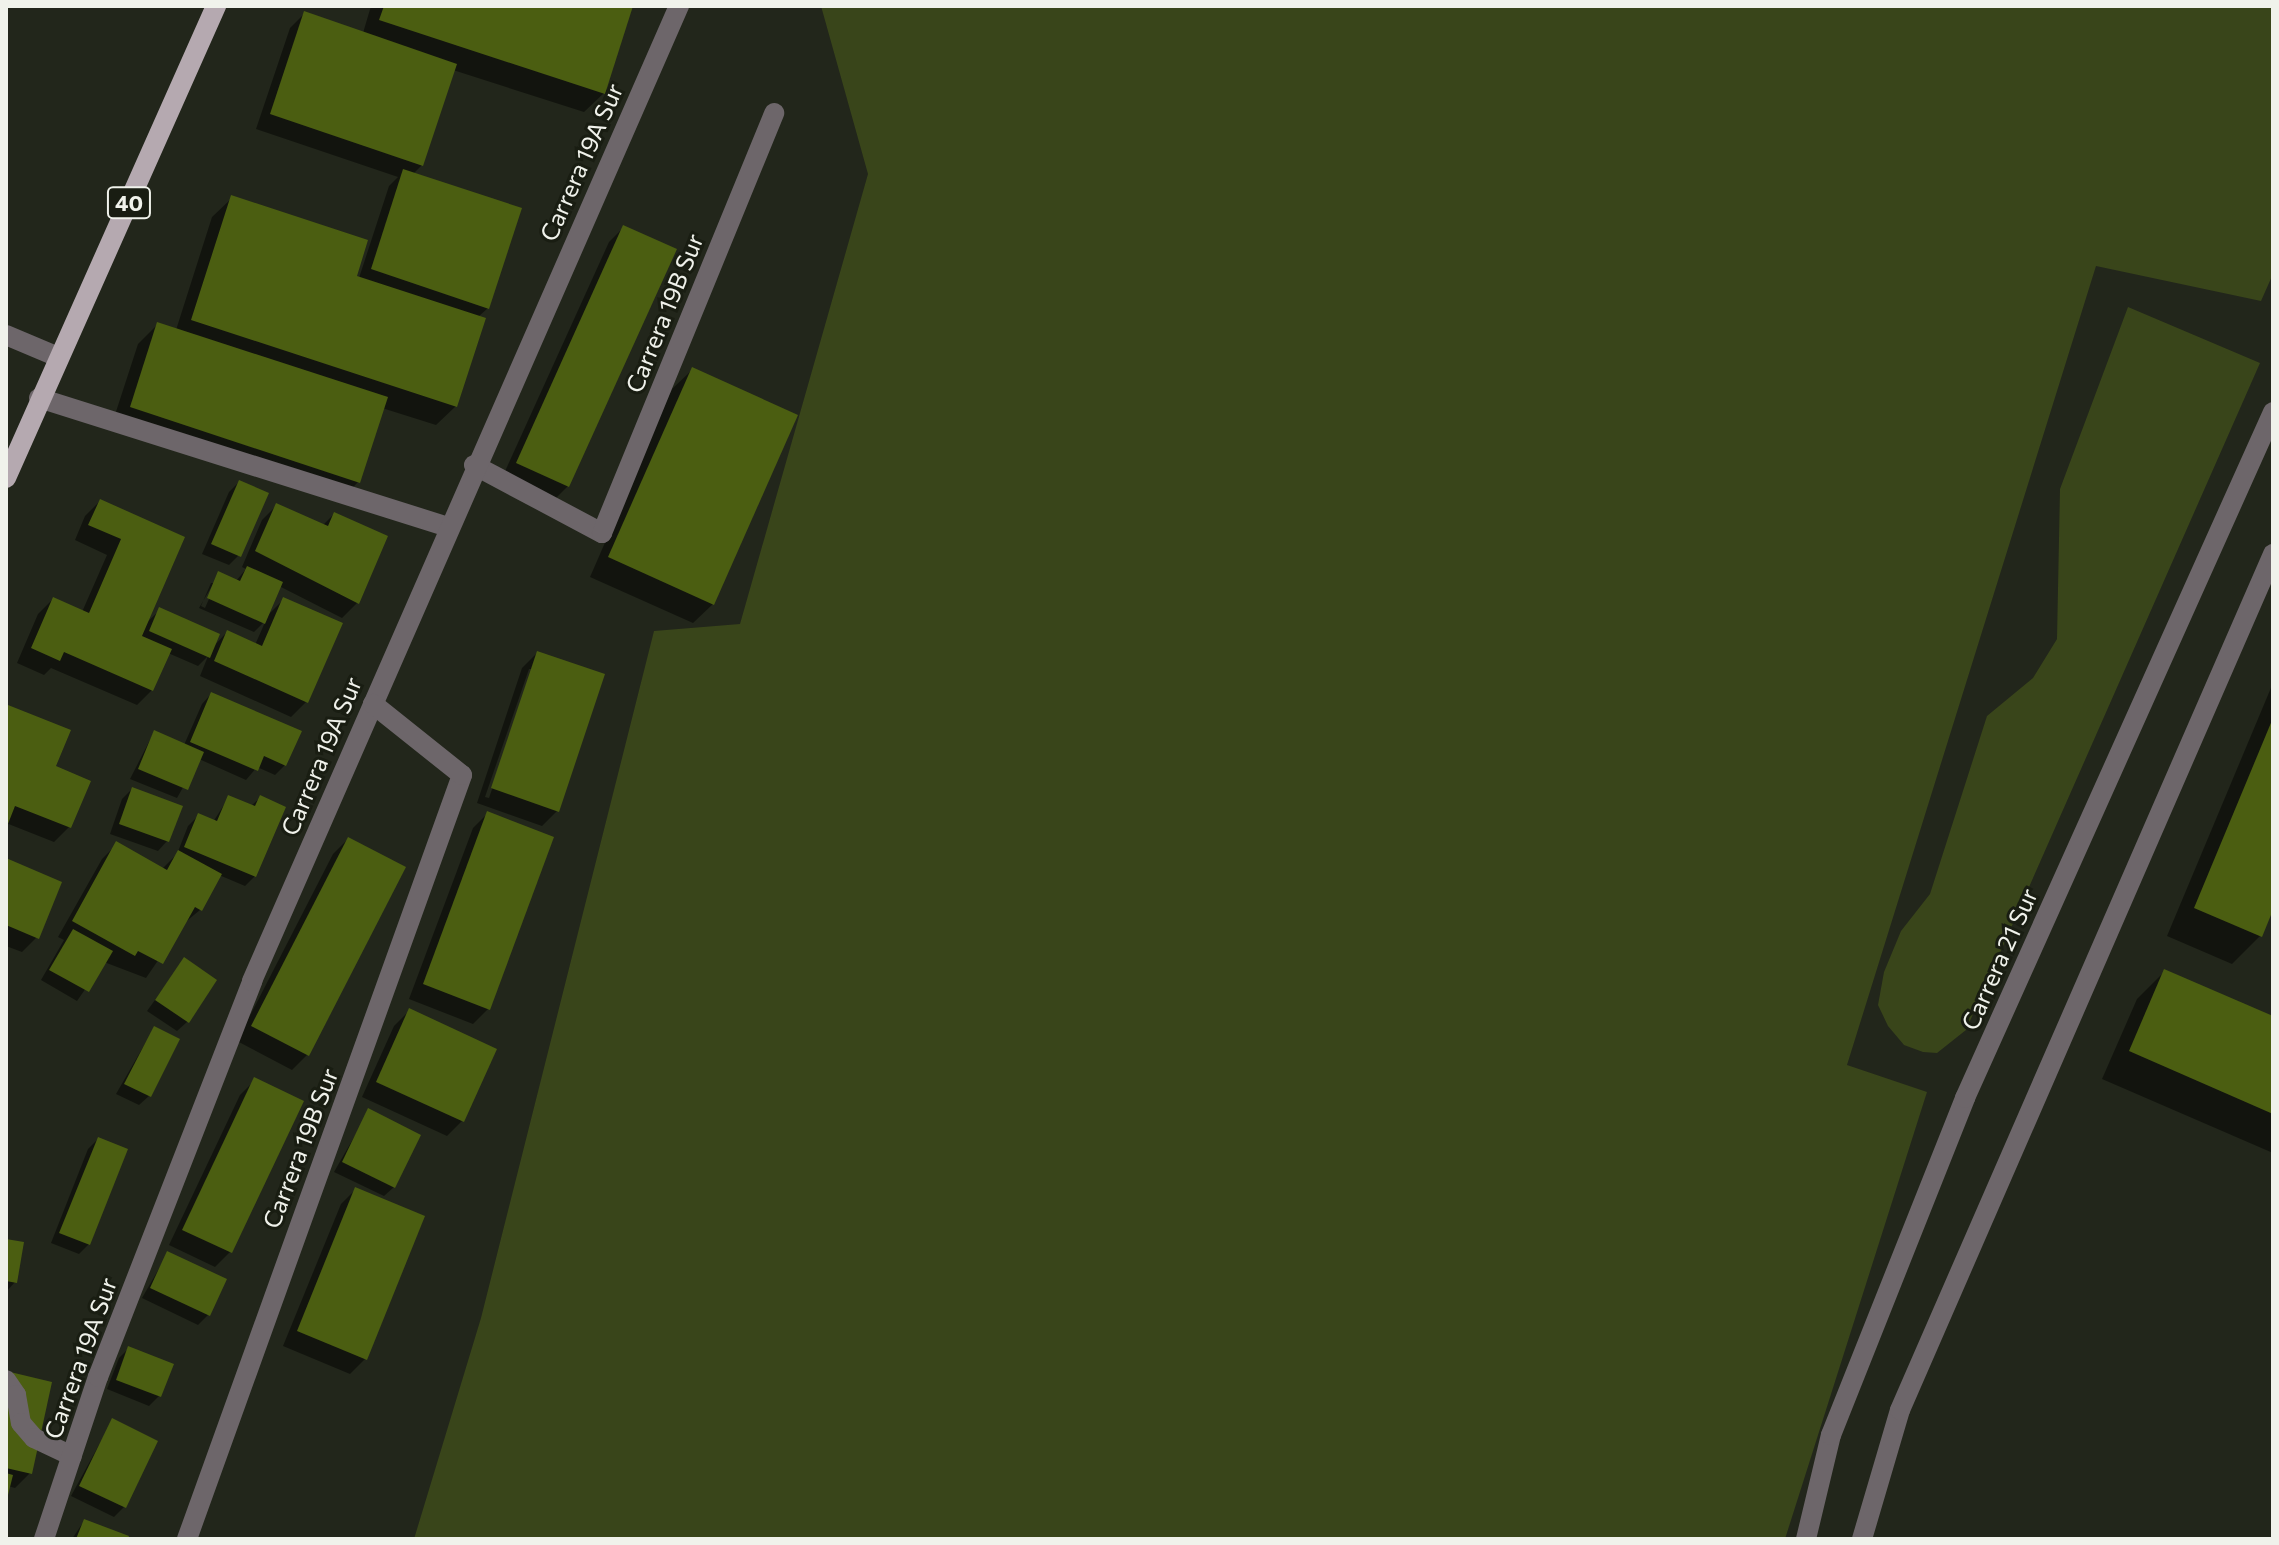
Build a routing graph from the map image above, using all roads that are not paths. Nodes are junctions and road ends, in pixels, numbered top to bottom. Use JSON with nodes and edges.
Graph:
{"nodes":[{"id":1,"x":679,"y":6,"type":"edge"},
{"id":2,"x":215,"y":7,"type":"edge"},
{"id":3,"x":774,"y":113,"type":"dead end"},
{"id":4,"x":6,"y":335,"type":"edge"},
{"id":5,"x":58,"y":357,"type":"junction"},
{"id":6,"x":39,"y":398,"type":"junction"},
{"id":7,"x":2273,"y":412,"type":"edge"},
{"id":8,"x":474,"y":465,"type":"junction"},
{"id":9,"x":6,"y":478,"type":"edge"},
{"id":10,"x":448,"y":527,"type":"junction"},
{"id":11,"x":2273,"y":554,"type":"edge"},
{"id":12,"x":373,"y":704,"type":"junction"},
{"id":13,"x":6,"y":1380,"type":"edge"},
{"id":14,"x":72,"y":1456,"type":"junction"},
{"id":15,"x":44,"y":1539,"type":"edge"},
{"id":16,"x":187,"y":1539,"type":"edge"},
{"id":17,"x":1806,"y":1539,"type":"edge"},
{"id":18,"x":1862,"y":1539,"type":"edge"}],
"edges":[{"from":1,"to":8,"type":"street","name":"Carrera 19A Sur"},
{"from":2,"to":5,"type":"main road","number":"40"},
{"from":3,"to":8,"type":"street","name":"Carrera 19B Sur"},
{"from":4,"to":5,"type":"street"},
{"from":5,"to":6,"type":"main road","number":"40"},
{"from":6,"to":9,"type":"main road","number":"40"},
{"from":6,"to":10,"type":"street"},
{"from":7,"to":17,"type":"street","name":"Carrera 21 Sur"},
{"from":8,"to":10,"type":"street","name":"Carrera 19A Sur"},
{"from":10,"to":12,"type":"street","name":"Carrera 19A Sur"},
{"from":11,"to":18,"type":"street"},
{"from":12,"to":14,"type":"street","name":"Carrera 19A Sur"},
{"from":12,"to":16,"type":"street","name":"Carrera 19B Sur"},
{"from":13,"to":14,"type":"street"},
{"from":14,"to":15,"type":"street","name":"Carrera 19A Sur"}]}
